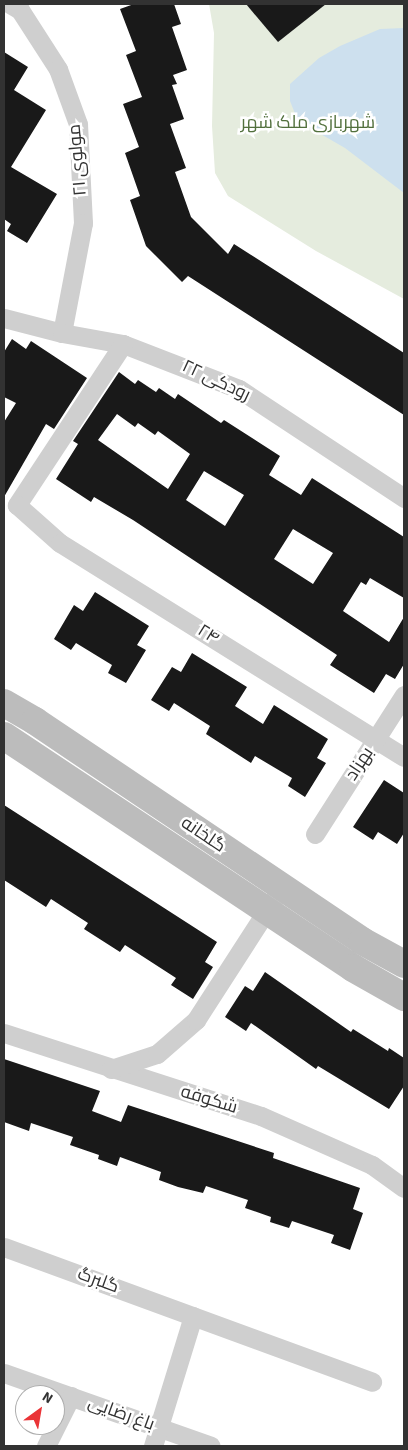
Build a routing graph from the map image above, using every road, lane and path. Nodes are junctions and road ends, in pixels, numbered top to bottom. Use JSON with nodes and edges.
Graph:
{"nodes":[{"id":1,"x":10,"y":4,"type":"edge"},
{"id":2,"x":4,"y":318,"type":"edge"},
{"id":3,"x":62,"y":334,"type":"junction"},
{"id":4,"x":123,"y":344,"type":"junction"},
{"id":5,"x":404,"y":498,"type":"edge"},
{"id":6,"x":404,"y":695,"type":"edge"},
{"id":7,"x":4,"y":703,"type":"edge"},
{"id":8,"x":376,"y":739,"type":"junction"},
{"id":9,"x":11,"y":743,"type":"edge"},
{"id":10,"x":404,"y":757,"type":"edge"},
{"id":11,"x":315,"y":834,"type":"dead end"},
{"id":12,"x":281,"y":888,"type":"junction"},
{"id":13,"x":266,"y":911,"type":"junction"},
{"id":14,"x":404,"y":964,"type":"edge"},
{"id":15,"x":404,"y":996,"type":"edge"},
{"id":16,"x":4,"y":1033,"type":"edge"},
{"id":17,"x":111,"y":1069,"type":"junction"},
{"id":18,"x":404,"y":1188,"type":"edge"},
{"id":19,"x":4,"y":1247,"type":"edge"},
{"id":20,"x":193,"y":1316,"type":"junction"},
{"id":21,"x":4,"y":1373,"type":"edge"},
{"id":22,"x":372,"y":1382,"type":"dead end"},
{"id":23,"x":71,"y":1396,"type":"junction"},
{"id":24,"x":160,"y":1428,"type":"junction"},
{"id":25,"x":46,"y":1446,"type":"edge"},
{"id":26,"x":154,"y":1446,"type":"edge"},
{"id":27,"x":210,"y":1446,"type":"edge"}],
"edges":[{"from":1,"to":3,"type":"street","name":"مولوی ۲۱"},
{"from":2,"to":3,"type":"street","name":"رودکی ۲۲"},
{"from":3,"to":4,"type":"street","name":"رودکی ۲۲"},
{"from":4,"to":5,"type":"street","name":"رودکی ۲۲"},
{"from":4,"to":8,"type":"street","name":"۲۴"},
{"from":6,"to":8,"type":"street","name":"بهزاد"},
{"from":7,"to":12,"type":"main road","name":"گلخانه"},
{"from":8,"to":10,"type":"street","name":"۲۴"},
{"from":8,"to":11,"type":"street","name":"بهزاد"},
{"from":9,"to":13,"type":"main road","name":"گلخانه"},
{"from":12,"to":13,"type":"street"},
{"from":12,"to":14,"type":"main road","name":"گلخانه"},
{"from":13,"to":15,"type":"main road","name":"گلخانه"},
{"from":13,"to":17,"type":"street"},
{"from":16,"to":17,"type":"street","name":"شکوفه"},
{"from":17,"to":18,"type":"street","name":"شکوفه"},
{"from":19,"to":20,"type":"street","name":"گلبرگ"},
{"from":20,"to":22,"type":"street","name":"گلبرگ"},
{"from":20,"to":24,"type":"street"},
{"from":21,"to":23,"type":"street","name":"باغ رضایی"},
{"from":23,"to":24,"type":"street","name":"باغ رضایی"},
{"from":23,"to":25,"type":"street"},
{"from":24,"to":26,"type":"street"},
{"from":24,"to":27,"type":"street","name":"باغ رضایی"}]}
